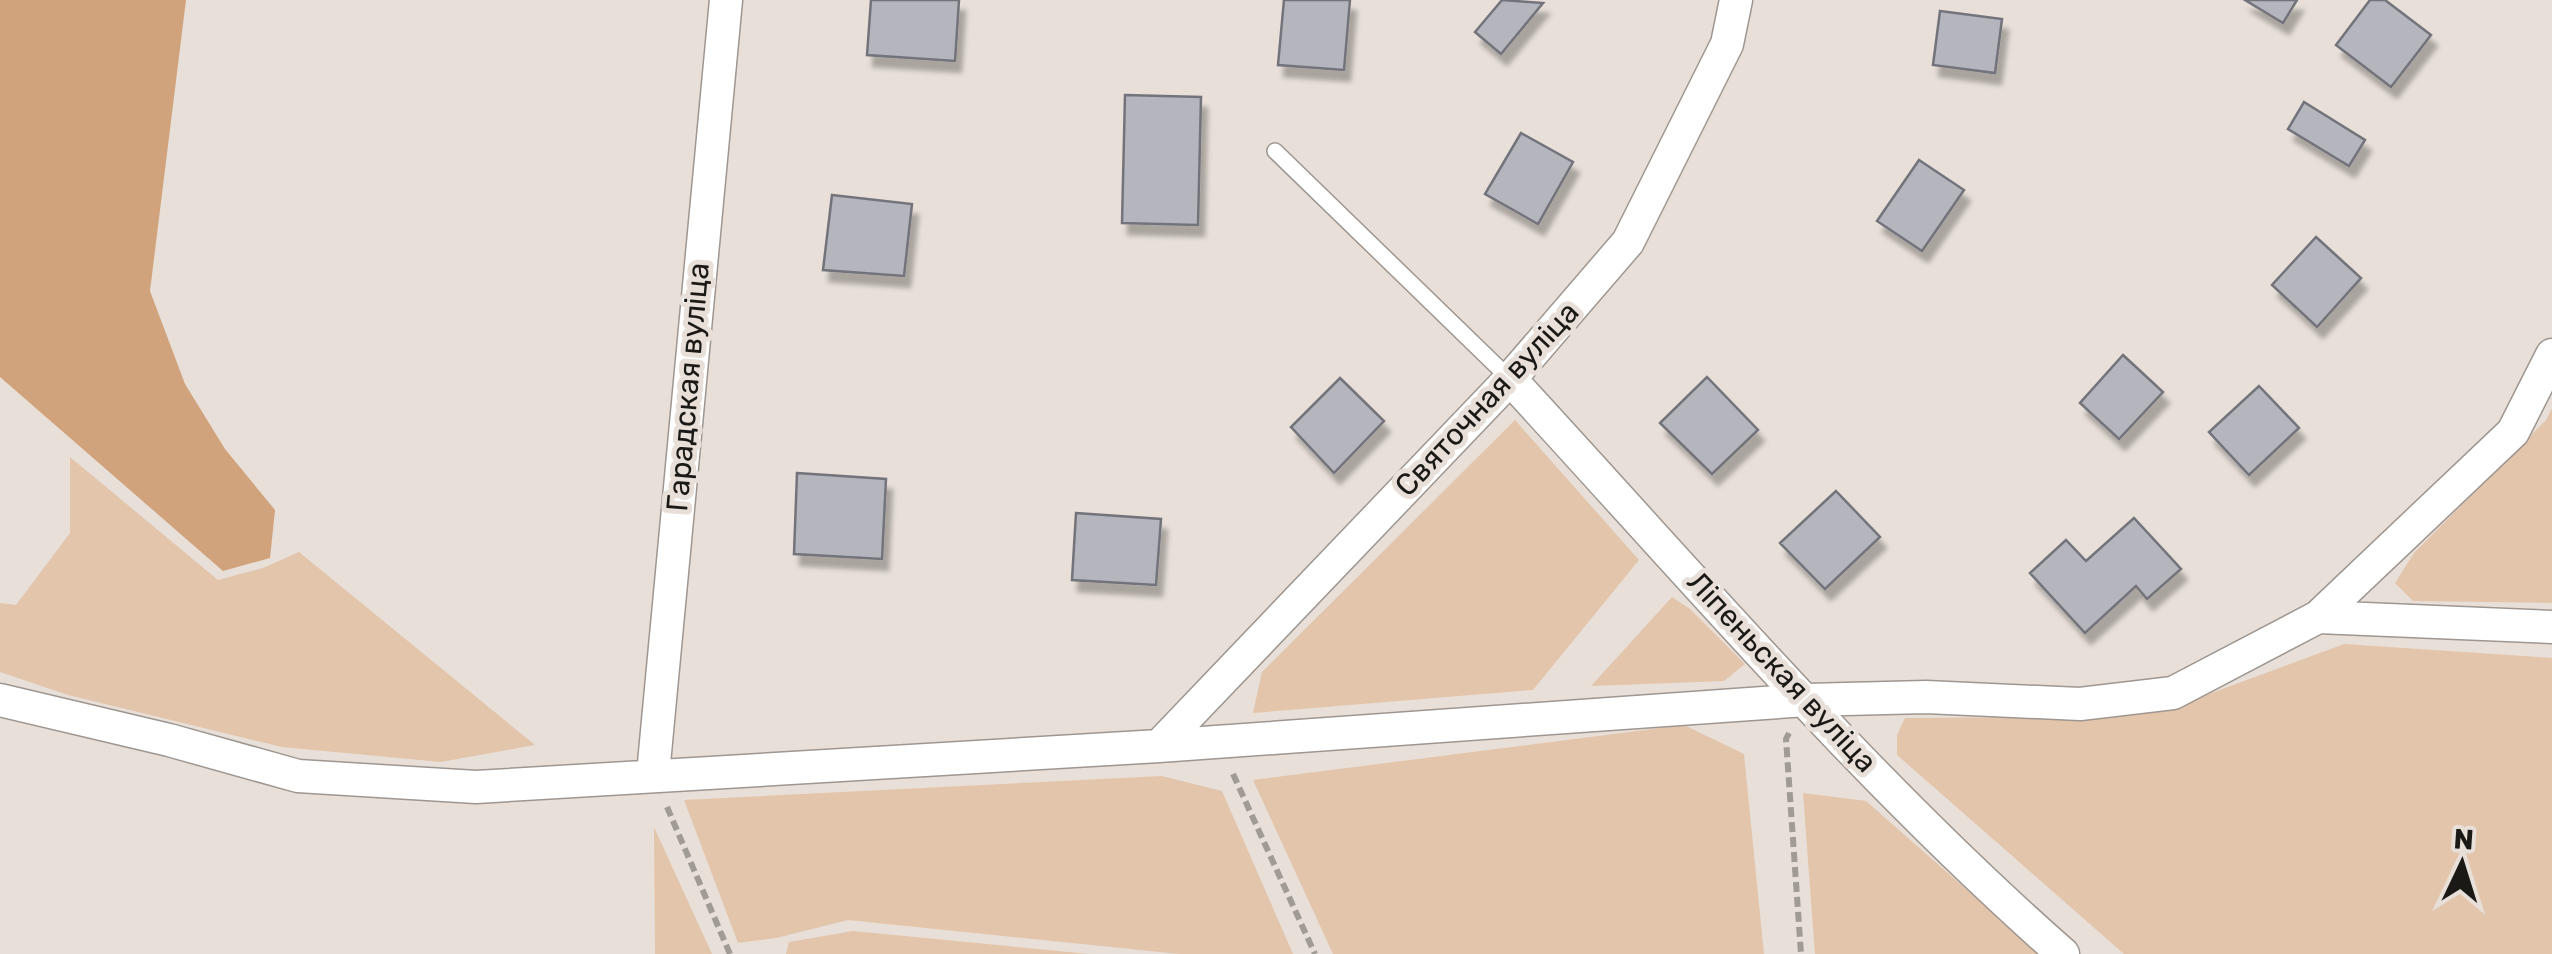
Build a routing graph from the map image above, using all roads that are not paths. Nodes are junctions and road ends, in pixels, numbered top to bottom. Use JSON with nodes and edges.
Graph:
{"nodes":[{"id":1,"x":726,"y":0,"type":"edge"},
{"id":2,"x":1736,"y":0,"type":"edge"},
{"id":3,"x":1275,"y":152,"type":"dead end"},
{"id":4,"x":2552,"y":355,"type":"edge"},
{"id":5,"x":1510,"y":380,"type":"junction"},
{"id":6,"x":2318,"y":617,"type":"junction"},
{"id":7,"x":2552,"y":628,"type":"edge"},
{"id":8,"x":0,"y":700,"type":"edge"},
{"id":9,"x":1806,"y":700,"type":"junction"},
{"id":10,"x":1159,"y":746,"type":"junction"},
{"id":11,"x":653,"y":774,"type":"junction"},
{"id":12,"x":2063,"y":954,"type":"edge"}],
"edges":[{"from":1,"to":11,"type":"street","name":"Гарадская вуліца"},
{"from":2,"to":5,"type":"street","name":"Святочная вуліца"},
{"from":3,"to":5,"type":"lane"},
{"from":4,"to":6,"type":"street"},
{"from":5,"to":9,"type":"street","name":"Ліпеньская вуліца"},
{"from":5,"to":10,"type":"street","name":"Святочная вуліца"},
{"from":6,"to":7,"type":"street"},
{"from":6,"to":9,"type":"street"},
{"from":8,"to":11,"type":"street"},
{"from":9,"to":10,"type":"street"},
{"from":9,"to":12,"type":"street","name":"Ліпеньская вуліца"},
{"from":10,"to":11,"type":"street"}]}
